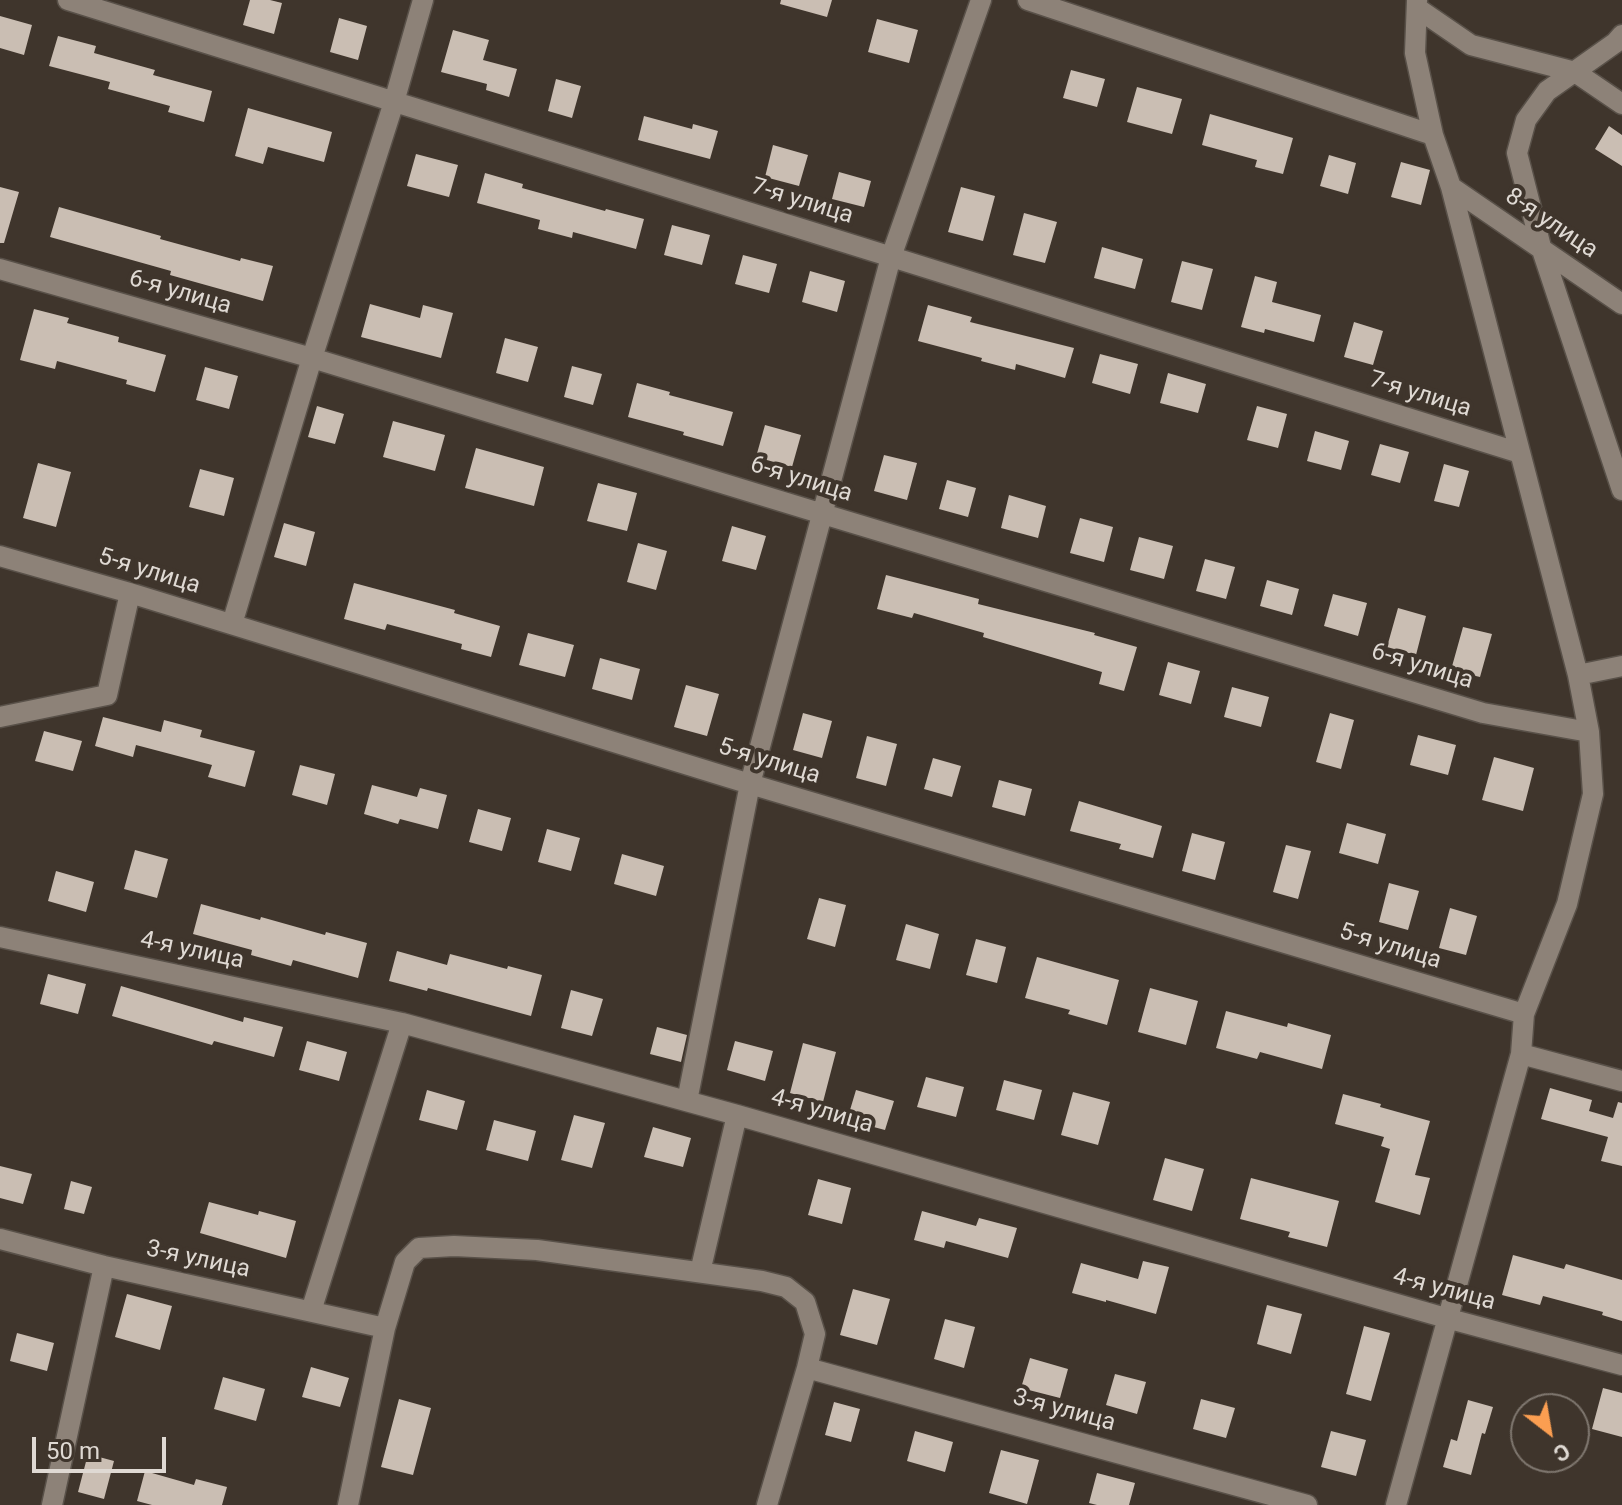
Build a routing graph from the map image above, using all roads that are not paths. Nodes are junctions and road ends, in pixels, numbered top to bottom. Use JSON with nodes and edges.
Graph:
{"nodes":[{"id":1,"x":68,"y":0,"type":"edge"},
{"id":2,"x":423,"y":0,"type":"edge"},
{"id":3,"x":981,"y":0,"type":"edge"},
{"id":4,"x":1028,"y":0,"type":"edge"},
{"id":5,"x":1417,"y":4,"type":"edge"},
{"id":6,"x":1622,"y":35,"type":"edge"},
{"id":7,"x":1575,"y":72,"type":"junction"},
{"id":8,"x":394,"y":102,"type":"junction"},
{"id":9,"x":1622,"y":104,"type":"edge"},
{"id":10,"x":1433,"y":135,"type":"junction"},
{"id":11,"x":1451,"y":187,"type":"junction"},
{"id":12,"x":1541,"y":247,"type":"junction"},
{"id":13,"x":891,"y":257,"type":"junction"},
{"id":14,"x":0,"y":269,"type":"edge"},
{"id":15,"x":1622,"y":304,"type":"edge"},
{"id":16,"x":312,"y":358,"type":"junction"},
{"id":17,"x":1520,"y":453,"type":"junction"},
{"id":18,"x":1622,"y":490,"type":"edge"},
{"id":19,"x":823,"y":514,"type":"junction"},
{"id":20,"x":0,"y":556,"type":"edge"},
{"id":21,"x":130,"y":593,"type":"junction"},
{"id":22,"x":232,"y":624,"type":"junction"},
{"id":23,"x":1622,"y":666,"type":"edge"},
{"id":24,"x":1578,"y":675,"type":"junction"},
{"id":25,"x":0,"y":717,"type":"edge"},
{"id":26,"x":1589,"y":732,"type":"junction"},
{"id":27,"x":750,"y":784,"type":"junction"},
{"id":28,"x":0,"y":937,"type":"edge"},
{"id":29,"x":1524,"y":1014,"type":"junction"},
{"id":30,"x":402,"y":1023,"type":"junction"},
{"id":31,"x":1521,"y":1054,"type":"junction"},
{"id":32,"x":1622,"y":1081,"type":"edge"},
{"id":33,"x":687,"y":1101,"type":"junction"},
{"id":34,"x":737,"y":1115,"type":"junction"},
{"id":35,"x":0,"y":1239,"type":"edge"},
{"id":36,"x":104,"y":1266,"type":"junction"},
{"id":37,"x":700,"y":1272,"type":"junction"},
{"id":38,"x":311,"y":1311,"type":"junction"},
{"id":39,"x":1446,"y":1318,"type":"junction"},
{"id":40,"x":385,"y":1328,"type":"junction"},
{"id":41,"x":1622,"y":1365,"type":"edge"},
{"id":42,"x":807,"y":1368,"type":"junction"},
{"id":43,"x":52,"y":1505,"type":"edge"},
{"id":44,"x":348,"y":1505,"type":"edge"},
{"id":45,"x":767,"y":1505,"type":"edge"},
{"id":46,"x":1307,"y":1505,"type":"edge"},
{"id":47,"x":1396,"y":1505,"type":"edge"}],
"edges":[{"from":1,"to":8,"type":"street","name":"7-я улица"},
{"from":2,"to":8,"type":"street"},
{"from":3,"to":13,"type":"street"},
{"from":4,"to":10,"type":"street"},
{"from":5,"to":7,"type":"street"},
{"from":5,"to":10,"type":"street"},
{"from":6,"to":7,"type":"street"},
{"from":7,"to":9,"type":"street"},
{"from":7,"to":12,"type":"street"},
{"from":8,"to":13,"type":"street","name":"7-я улица"},
{"from":8,"to":16,"type":"street"},
{"from":10,"to":11,"type":"street"},
{"from":11,"to":12,"type":"street","name":"8-я улица"},
{"from":11,"to":17,"type":"street"},
{"from":12,"to":15,"type":"street","name":"8-я улица"},
{"from":12,"to":18,"type":"street"},
{"from":13,"to":17,"type":"street","name":"7-я улица"},
{"from":13,"to":19,"type":"street"},
{"from":14,"to":16,"type":"street","name":"6-я улица"},
{"from":16,"to":19,"type":"street","name":"6-я улица"},
{"from":16,"to":22,"type":"street"},
{"from":17,"to":24,"type":"street"},
{"from":19,"to":26,"type":"street","name":"6-я улица"},
{"from":19,"to":27,"type":"street"},
{"from":20,"to":21,"type":"street","name":"5-я улица"},
{"from":21,"to":22,"type":"street","name":"5-я улица"},
{"from":21,"to":25,"type":"street"},
{"from":22,"to":27,"type":"street","name":"5-я улица"},
{"from":23,"to":24,"type":"street"},
{"from":24,"to":26,"type":"street"},
{"from":26,"to":29,"type":"street"},
{"from":27,"to":29,"type":"street","name":"5-я улица"},
{"from":27,"to":33,"type":"street"},
{"from":28,"to":30,"type":"street","name":"4-я улица"},
{"from":29,"to":31,"type":"street"},
{"from":30,"to":33,"type":"street","name":"4-я улица"},
{"from":30,"to":38,"type":"street"},
{"from":31,"to":32,"type":"street"},
{"from":31,"to":39,"type":"street"},
{"from":33,"to":34,"type":"street","name":"4-я улица"},
{"from":34,"to":37,"type":"street"},
{"from":34,"to":39,"type":"street","name":"4-я улица"},
{"from":35,"to":36,"type":"street","name":"3-я улица"},
{"from":36,"to":38,"type":"street","name":"3-я улица"},
{"from":36,"to":43,"type":"street"},
{"from":37,"to":40,"type":"street"},
{"from":37,"to":42,"type":"street"},
{"from":38,"to":40,"type":"street","name":"3-я улица"},
{"from":39,"to":41,"type":"street","name":"4-я улица"},
{"from":39,"to":47,"type":"street"},
{"from":40,"to":44,"type":"street"},
{"from":42,"to":45,"type":"street"},
{"from":42,"to":46,"type":"street","name":"3-я улица"}]}
